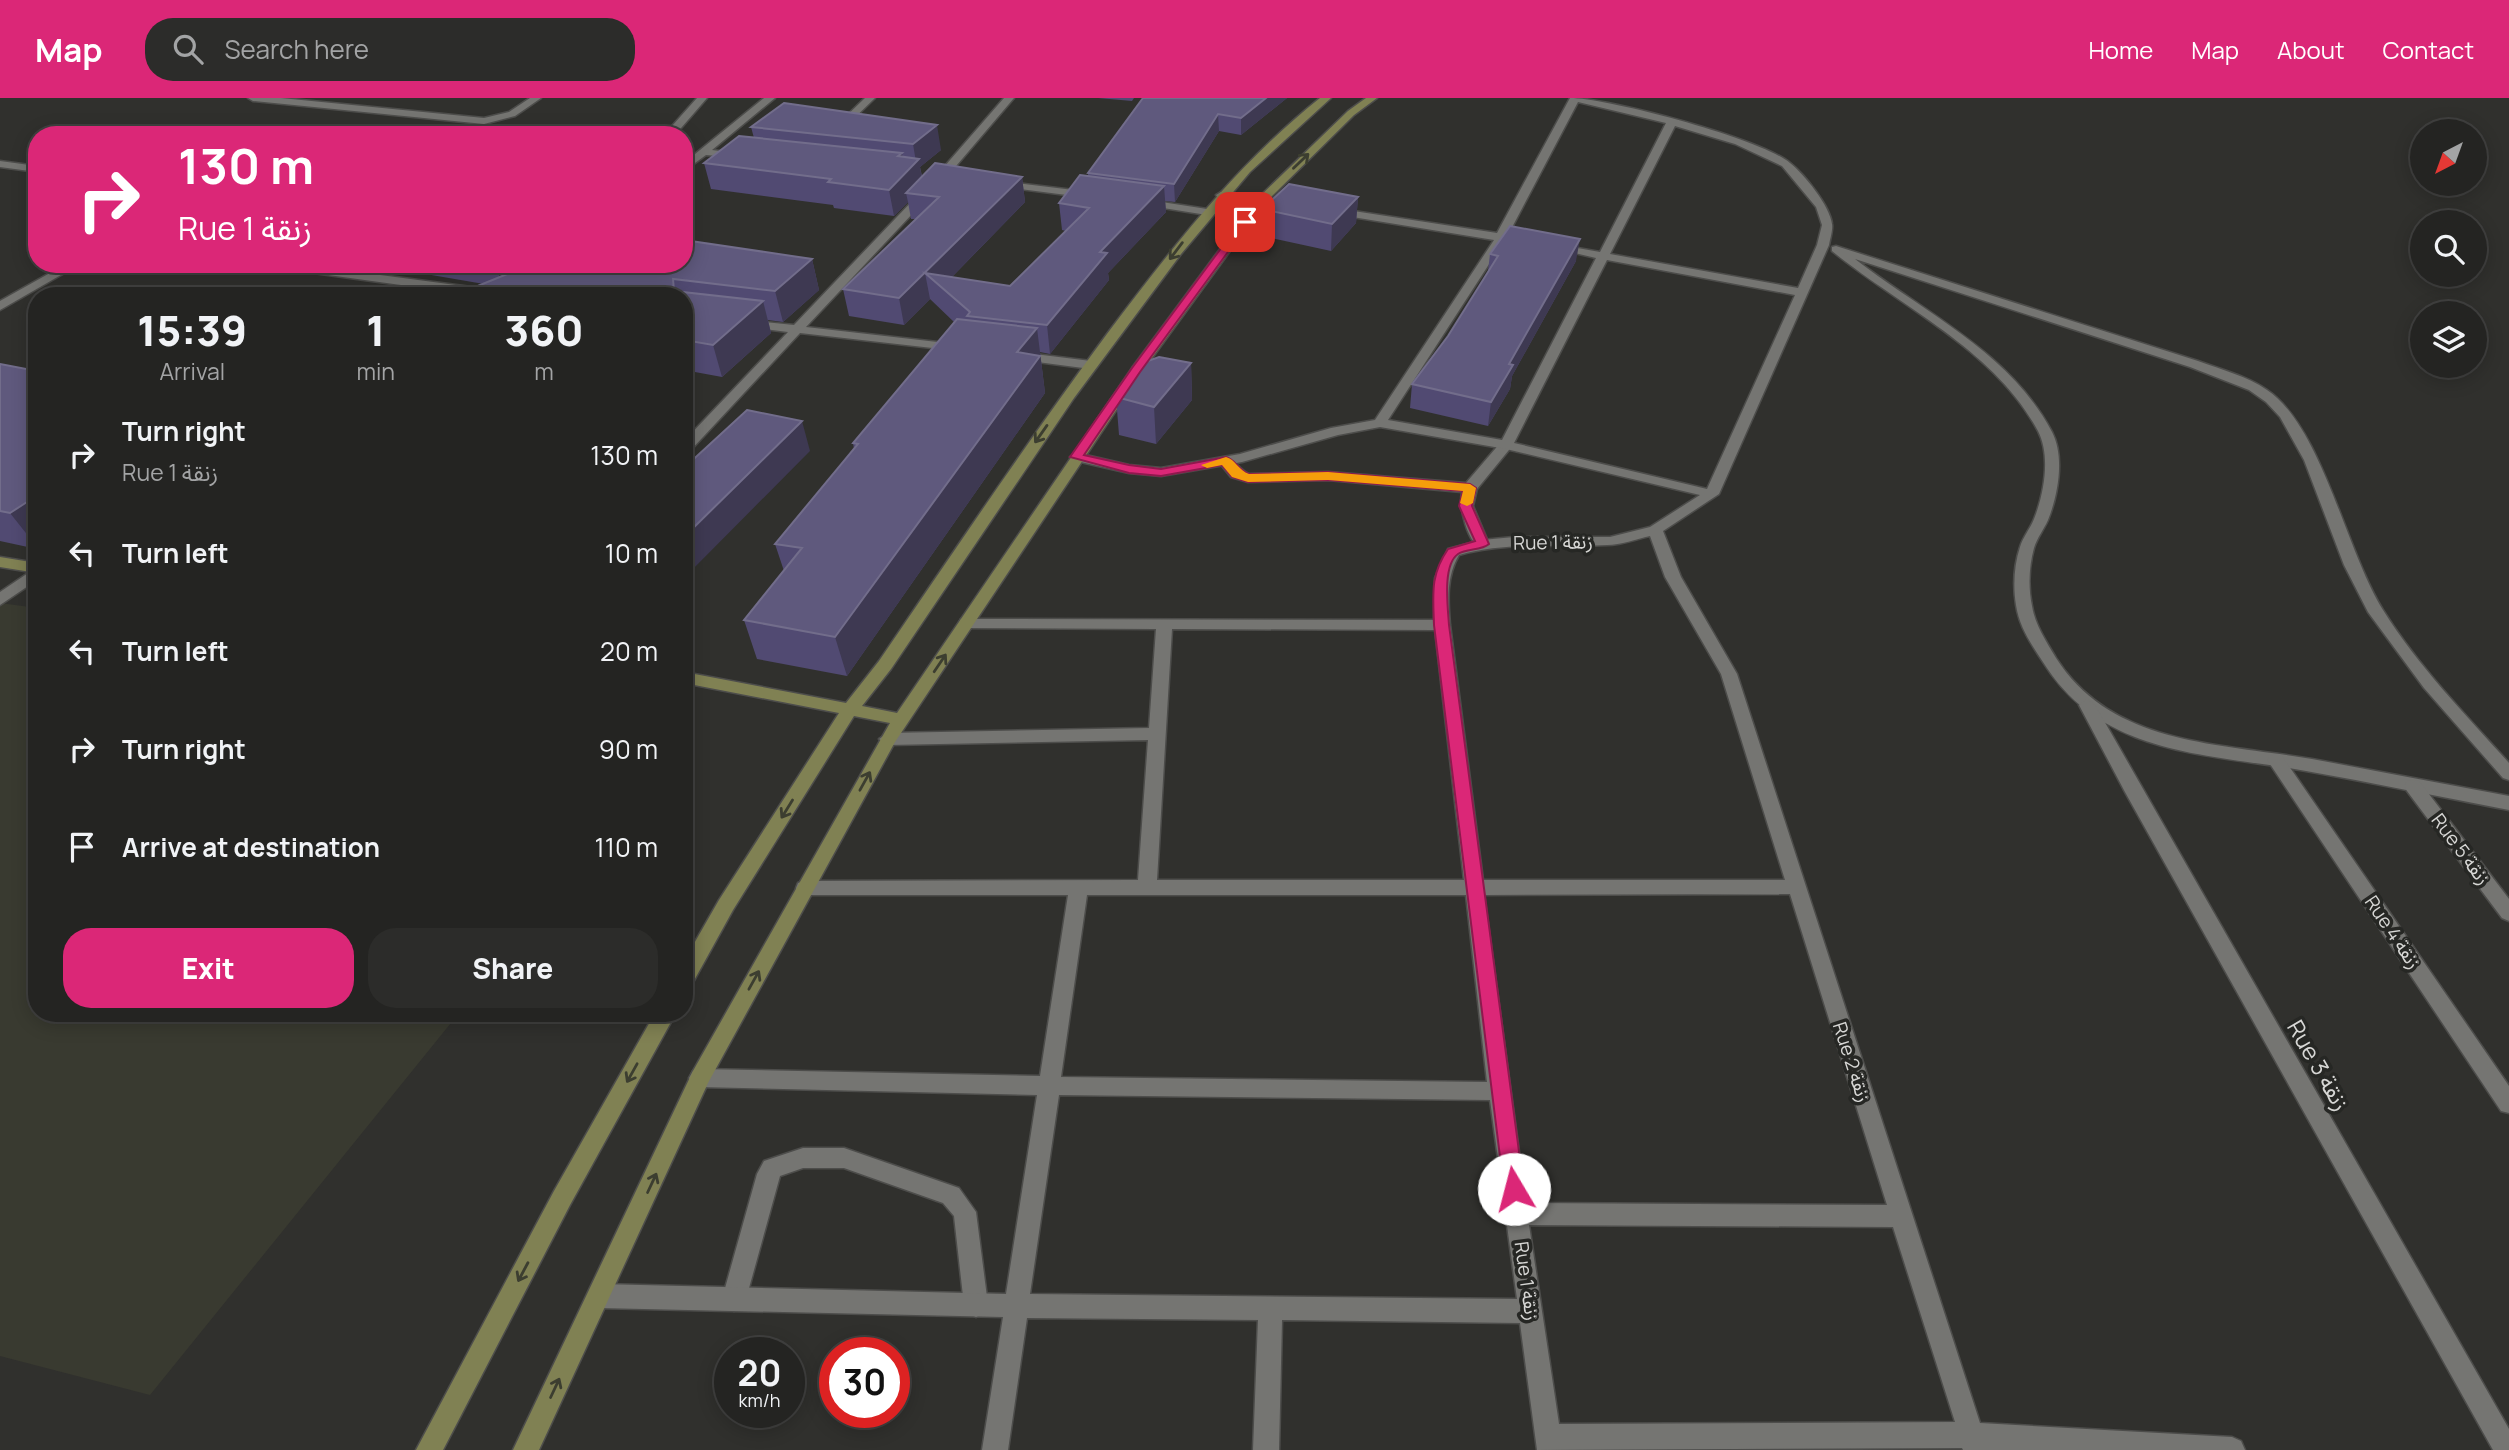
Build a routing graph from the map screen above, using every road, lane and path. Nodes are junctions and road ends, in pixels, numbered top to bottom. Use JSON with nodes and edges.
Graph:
{"nodes":[{"id":1,"x":253,"y":98,"type":"edge"},
{"id":2,"x":536,"y":98,"type":"edge"},
{"id":3,"x":702,"y":98,"type":"edge"},
{"id":4,"x":771,"y":98,"type":"edge"},
{"id":5,"x":870,"y":98,"type":"edge"},
{"id":6,"x":1009,"y":98,"type":"edge"},
{"id":7,"x":1326,"y":98,"type":"edge"},
{"id":8,"x":1372,"y":98,"type":"edge"},
{"id":9,"x":1575,"y":98,"type":"edge"},
{"id":10,"x":1672,"y":122,"type":"junction"},
{"id":11,"x":842,"y":125,"type":"edge"},
{"id":12,"x":677,"y":126,"type":"edge"},
{"id":13,"x":704,"y":152,"type":"junction"},
{"id":14,"x":746,"y":157,"type":"edge"},
{"id":15,"x":693,"y":161,"type":"edge"},
{"id":16,"x":0,"y":164,"type":"edge"},
{"id":17,"x":28,"y":168,"type":"edge"},
{"id":18,"x":927,"y":175,"type":"edge"},
{"id":19,"x":941,"y":177,"type":"junction"},
{"id":20,"x":954,"y":178,"type":"edge"},
{"id":21,"x":982,"y":182,"type":"edge"},
{"id":22,"x":1221,"y":195,"type":"junction"},
{"id":23,"x":1104,"y":197,"type":"edge"},
{"id":24,"x":1130,"y":201,"type":"edge"},
{"id":25,"x":1261,"y":201,"type":"junction"},
{"id":26,"x":1305,"y":207,"type":"edge"},
{"id":27,"x":1318,"y":209,"type":"edge"},
{"id":28,"x":1207,"y":212,"type":"junction"},
{"id":29,"x":1501,"y":237,"type":"junction"},
{"id":30,"x":1829,"y":247,"type":"junction"},
{"id":31,"x":1605,"y":257,"type":"junction"},
{"id":32,"x":59,"y":273,"type":"edge"},
{"id":33,"x":338,"y":273,"type":"edge"},
{"id":34,"x":34,"y":287,"type":"edge"},
{"id":35,"x":443,"y":287,"type":"edge"},
{"id":36,"x":28,"y":290,"type":"edge"},
{"id":37,"x":1800,"y":292,"type":"junction"},
{"id":38,"x":0,"y":306,"type":"edge"},
{"id":39,"x":734,"y":322,"type":"edge"},
{"id":40,"x":796,"y":329,"type":"junction"},
{"id":41,"x":970,"y":350,"type":"edge"},
{"id":42,"x":1010,"y":355,"type":"edge"},
{"id":43,"x":1091,"y":365,"type":"junction"},
{"id":44,"x":1380,"y":423,"type":"junction"},
{"id":45,"x":693,"y":439,"type":"edge"},
{"id":46,"x":1506,"y":445,"type":"junction"},
{"id":47,"x":1077,"y":457,"type":"junction"},
{"id":48,"x":1226,"y":461,"type":"junction"},
{"id":49,"x":1470,"y":488,"type":"junction"},
{"id":50,"x":1712,"y":494,"type":"junction"},
{"id":51,"x":1655,"y":530,"type":"junction"},
{"id":52,"x":1482,"y":544,"type":"junction"},
{"id":53,"x":0,"y":562,"type":"edge"},
{"id":54,"x":28,"y":568,"type":"edge"},
{"id":55,"x":28,"y":577,"type":"edge"},
{"id":56,"x":0,"y":600,"type":"edge"},
{"id":57,"x":967,"y":623,"type":"junction"},
{"id":58,"x":1441,"y":625,"type":"junction"},
{"id":59,"x":1164,"y":626,"type":"junction"},
{"id":60,"x":693,"y":679,"type":"edge"},
{"id":61,"x":2087,"y":705,"type":"junction"},
{"id":62,"x":850,"y":710,"type":"junction"},
{"id":63,"x":902,"y":720,"type":"junction"},
{"id":64,"x":1158,"y":734,"type":"junction"},
{"id":65,"x":888,"y":739,"type":"junction"},
{"id":66,"x":2276,"y":760,"type":"junction"},
{"id":67,"x":2509,"y":774,"type":"edge"},
{"id":68,"x":2413,"y":786,"type":"junction"},
{"id":69,"x":2509,"y":803,"type":"edge"},
{"id":70,"x":1797,"y":887,"type":"junction"},
{"id":71,"x":806,"y":888,"type":"junction"},
{"id":72,"x":1079,"y":888,"type":"junction"},
{"id":73,"x":1146,"y":888,"type":"junction"},
{"id":74,"x":1473,"y":888,"type":"junction"},
{"id":75,"x":2509,"y":913,"type":"edge"},
{"id":76,"x":693,"y":964,"type":"edge"},
{"id":77,"x":661,"y":1022,"type":"edge"},
{"id":78,"x":700,"y":1077,"type":"junction"},
{"id":79,"x":1050,"y":1086,"type":"junction"},
{"id":80,"x":1499,"y":1091,"type":"junction"},
{"id":81,"x":2509,"y":1104,"type":"edge"},
{"id":82,"x":1517,"y":1214,"type":"junction"},
{"id":83,"x":1901,"y":1216,"type":"junction"},
{"id":84,"x":600,"y":1296,"type":"junction"},
{"id":85,"x":734,"y":1299,"type":"junction"},
{"id":86,"x":976,"y":1305,"type":"junction"},
{"id":87,"x":1017,"y":1306,"type":"junction"},
{"id":88,"x":1270,"y":1308,"type":"junction"},
{"id":89,"x":1531,"y":1311,"type":"junction"},
{"id":90,"x":1974,"y":1443,"type":"edge"},
{"id":91,"x":1549,"y":1444,"type":"edge"},
{"id":92,"x":429,"y":1450,"type":"edge"},
{"id":93,"x":526,"y":1450,"type":"edge"},
{"id":94,"x":995,"y":1450,"type":"edge"},
{"id":95,"x":1266,"y":1450,"type":"edge"},
{"id":96,"x":2232,"y":1450,"type":"edge"},
{"id":97,"x":2507,"y":1450,"type":"edge"}],
"edges":[{"from":1,"to":2,"type":"street"},
{"from":3,"to":12,"type":"street"},
{"from":4,"to":13,"type":"street"},
{"from":5,"to":11,"type":"street"},
{"from":6,"to":19,"type":"street"},
{"from":7,"to":22,"type":"main road"},
{"from":25,"to":8,"type":"main road","one_way":true},
{"from":9,"to":10,"type":"street"},
{"from":9,"to":29,"type":"street"},
{"from":10,"to":30,"type":"street"},
{"from":10,"to":31,"type":"street"},
{"from":13,"to":14,"type":"street"},
{"from":13,"to":15,"type":"street"},
{"from":16,"to":17,"type":"street"},
{"from":18,"to":19,"type":"street"},
{"from":19,"to":20,"type":"street"},
{"from":19,"to":40,"type":"street"},
{"from":21,"to":23,"type":"street"},
{"from":22,"to":25,"type":"street"},
{"from":22,"to":28,"type":"main road"},
{"from":24,"to":28,"type":"street"},
{"from":25,"to":26,"type":"street"},
{"from":25,"to":47,"type":"main road"},
{"from":27,"to":29,"type":"street"},
{"from":28,"to":43,"type":"main road","one_way":true},
{"from":29,"to":31,"type":"street"},
{"from":29,"to":44,"type":"street"},
{"from":30,"to":37,"type":"street"},
{"from":30,"to":61,"type":"street"},
{"from":30,"to":67,"type":"street"},
{"from":31,"to":37,"type":"street"},
{"from":31,"to":46,"type":"street"},
{"from":32,"to":34,"type":"street"},
{"from":33,"to":35,"type":"street"},
{"from":36,"to":38,"type":"street"},
{"from":37,"to":50,"type":"street"},
{"from":39,"to":40,"type":"street"},
{"from":40,"to":41,"type":"street"},
{"from":40,"to":45,"type":"street"},
{"from":42,"to":43,"type":"street"},
{"from":43,"to":62,"type":"main road","one_way":true},
{"from":44,"to":46,"type":"street"},
{"from":44,"to":48,"type":"street"},
{"from":46,"to":49,"type":"street"},
{"from":46,"to":50,"type":"street"},
{"from":47,"to":48,"type":"street"},
{"from":47,"to":57,"type":"main road"},
{"from":48,"to":49,"type":"street"},
{"from":49,"to":52,"type":"street"},
{"from":50,"to":51,"type":"street","name":"Rue 1 زنقة"},
{"from":51,"to":52,"type":"street","name":"Rue 1 زنقة"},
{"from":51,"to":70,"type":"street","name":"Rue 2 زنقة"},
{"from":52,"to":58,"type":"street","name":"Rue 1 زنقة"},
{"from":53,"to":54,"type":"main road"},
{"from":55,"to":56,"type":"street"},
{"from":57,"to":59,"type":"street"},
{"from":63,"to":57,"type":"main road","one_way":true},
{"from":58,"to":59,"type":"street"},
{"from":58,"to":74,"type":"street","name":"Rue 1 زنقة"},
{"from":59,"to":64,"type":"street"},
{"from":60,"to":62,"type":"main road"},
{"from":61,"to":66,"type":"street"},
{"from":61,"to":97,"type":"street","name":"Rue 3 زنقة"},
{"from":62,"to":63,"type":"main road"},
{"from":62,"to":76,"type":"main road","one_way":true},
{"from":63,"to":65,"type":"main road"},
{"from":64,"to":65,"type":"street"},
{"from":64,"to":73,"type":"street"},
{"from":71,"to":65,"type":"main road","one_way":true},
{"from":66,"to":68,"type":"street"},
{"from":66,"to":81,"type":"street","name":"Rue 4 زنقة"},
{"from":68,"to":69,"type":"street"},
{"from":68,"to":75,"type":"street","name":"Rue 5 زنقة"},
{"from":70,"to":74,"type":"street"},
{"from":70,"to":83,"type":"street","name":"Rue 2 زنقة"},
{"from":71,"to":72,"type":"street"},
{"from":78,"to":71,"type":"main road","one_way":true},
{"from":72,"to":73,"type":"street"},
{"from":72,"to":79,"type":"street"},
{"from":73,"to":74,"type":"street"},
{"from":74,"to":80,"type":"street","name":"Rue 1 زنقة"},
{"from":77,"to":92,"type":"main road","one_way":true},
{"from":78,"to":79,"type":"street"},
{"from":84,"to":78,"type":"main road","one_way":true},
{"from":79,"to":80,"type":"street"},
{"from":79,"to":87,"type":"street"},
{"from":80,"to":82,"type":"street","name":"Rue 1 زنقة"},
{"from":82,"to":83,"type":"street"},
{"from":82,"to":89,"type":"street","name":"Rue 1 زنقة"},
{"from":83,"to":90,"type":"street","name":"Rue 2 زنقة"},
{"from":84,"to":85,"type":"street"},
{"from":93,"to":84,"type":"main road","one_way":true},
{"from":85,"to":86,"type":"street"},
{"from":85,"to":86,"type":"street"},
{"from":86,"to":87,"type":"street"},
{"from":87,"to":88,"type":"street"},
{"from":87,"to":94,"type":"street"},
{"from":88,"to":89,"type":"street"},
{"from":88,"to":95,"type":"street"},
{"from":89,"to":91,"type":"street","name":"Rue 1 زنقة"},
{"from":90,"to":91,"type":"street"},
{"from":90,"to":96,"type":"street"}]}
